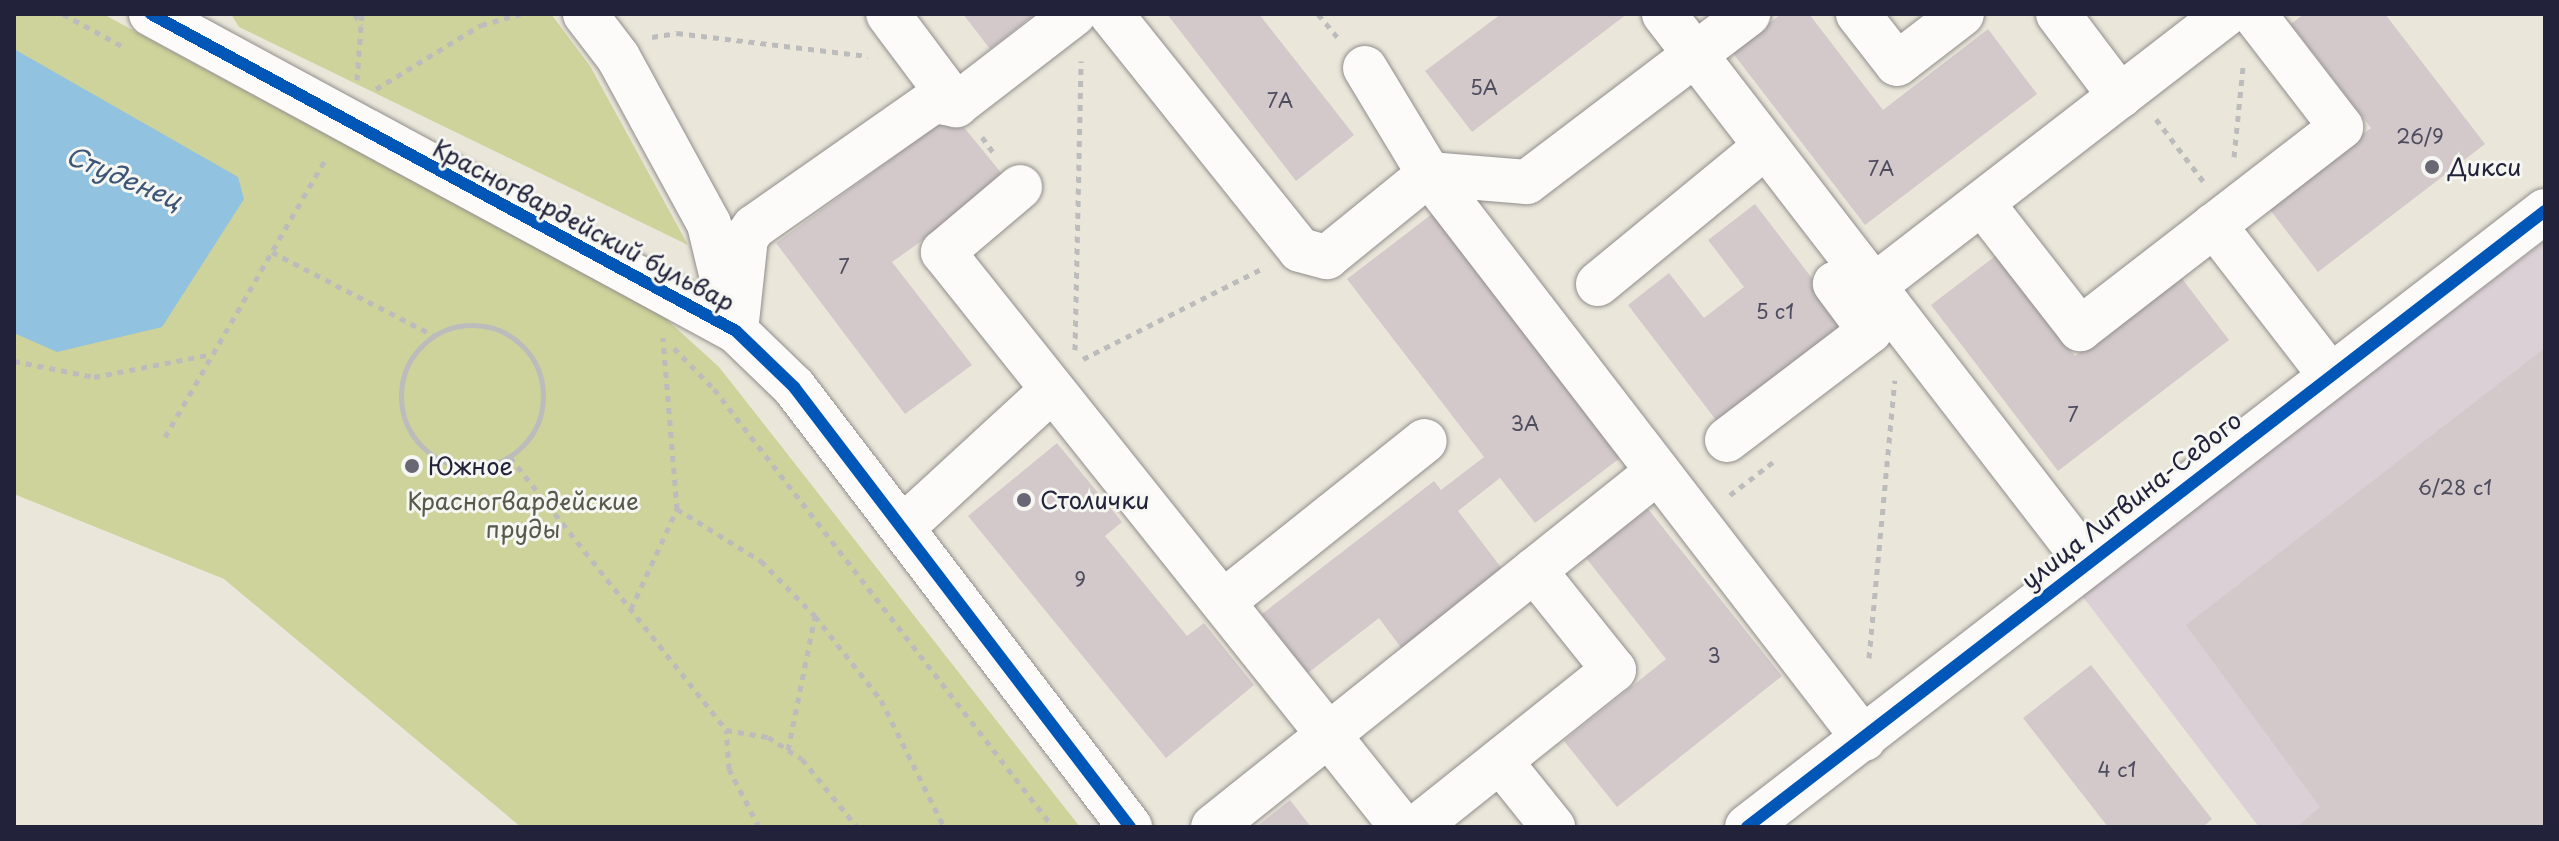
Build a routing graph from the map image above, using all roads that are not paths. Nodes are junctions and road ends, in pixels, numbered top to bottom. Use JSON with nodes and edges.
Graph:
{"nodes":[{"id":1,"x":151,"y":14,"type":"edge"},
{"id":2,"x":888,"y":14,"type":"edge"},
{"id":3,"x":1111,"y":14,"type":"edge"},
{"id":4,"x":1664,"y":14,"type":"edge"},
{"id":5,"x":1748,"y":14,"type":"edge"},
{"id":6,"x":1858,"y":14,"type":"edge"},
{"id":7,"x":1962,"y":14,"type":"edge"},
{"id":8,"x":2058,"y":14,"type":"edge"},
{"id":9,"x":2226,"y":14,"type":"edge"},
{"id":10,"x":2254,"y":14,"type":"edge"},
{"id":11,"x":189,"y":24,"type":"edge"},
{"id":12,"x":598,"y":26,"type":"edge"},
{"id":13,"x":1078,"y":30,"type":"edge"},
{"id":14,"x":1695,"y":55,"type":"junction"},
{"id":15,"x":1365,"y":68,"type":"dead end"},
{"id":16,"x":2126,"y":91,"type":"junction"},
{"id":17,"x":956,"y":105,"type":"junction"},
{"id":18,"x":1755,"y":155,"type":"junction"},
{"id":19,"x":1429,"y":174,"type":"junction"},
{"id":20,"x":1020,"y":187,"type":"road end"},
{"id":21,"x":1982,"y":203,"type":"junction"},
{"id":22,"x":2545,"y":211,"type":"edge"},
{"id":23,"x":2221,"y":219,"type":"junction"},
{"id":24,"x":1598,"y":284,"type":"dead end"},
{"id":25,"x":1874,"y":286,"type":"junction"},
{"id":26,"x":736,"y":331,"type":"junction"},
{"id":27,"x":2330,"y":375,"type":"junction"},
{"id":28,"x":1052,"y":390,"type":"junction"},
{"id":29,"x":1727,"y":440,"type":"dead end"},
{"id":30,"x":1425,"y":441,"type":"dead end"},
{"id":31,"x":1656,"y":473,"type":"junction"},
{"id":32,"x":902,"y":528,"type":"junction"},
{"id":33,"x":2086,"y":561,"type":"junction"},
{"id":34,"x":1534,"y":570,"type":"junction"},
{"id":35,"x":1223,"y":602,"type":"junction"},
{"id":36,"x":1328,"y":734,"type":"junction"},
{"id":37,"x":1864,"y":739,"type":"junction"},
{"id":38,"x":1500,"y":761,"type":"junction"},
{"id":39,"x":1130,"y":827,"type":"edge"},
{"id":40,"x":1213,"y":827,"type":"edge"},
{"id":41,"x":1402,"y":827,"type":"edge"},
{"id":42,"x":1417,"y":827,"type":"edge"},
{"id":43,"x":1553,"y":827,"type":"edge"},
{"id":44,"x":1747,"y":827,"type":"edge"}],
"edges":[{"from":1,"to":11,"type":"street","name":"Красногвардейский бульвар"},
{"from":2,"to":17,"type":"street"},
{"from":3,"to":19,"type":"street"},
{"from":4,"to":14,"type":"street"},
{"from":5,"to":14,"type":"street"},
{"from":6,"to":7,"type":"street"},
{"from":8,"to":16,"type":"street"},
{"from":9,"to":16,"type":"street"},
{"from":10,"to":23,"type":"street"},
{"from":11,"to":26,"type":"street","name":"Красногвардейский бульвар"},
{"from":12,"to":26,"type":"street"},
{"from":13,"to":17,"type":"street"},
{"from":14,"to":18,"type":"street"},
{"from":14,"to":19,"type":"street"},
{"from":15,"to":19,"type":"street"},
{"from":16,"to":21,"type":"street"},
{"from":17,"to":26,"type":"street"},
{"from":18,"to":24,"type":"street"},
{"from":18,"to":25,"type":"street"},
{"from":18,"to":29,"type":"street"},
{"from":19,"to":31,"type":"street"},
{"from":20,"to":28,"type":"street"},
{"from":21,"to":23,"type":"street"},
{"from":21,"to":25,"type":"street"},
{"from":22,"to":27,"type":"street","name":"улица Литвина-Седого"},
{"from":23,"to":27,"type":"street"},
{"from":25,"to":33,"type":"street"},
{"from":26,"to":32,"type":"street","name":"Красногвардейский бульвар"},
{"from":27,"to":33,"type":"street","name":"улица Литвина-Седого"},
{"from":28,"to":32,"type":"street"},
{"from":28,"to":35,"type":"street"},
{"from":30,"to":35,"type":"street"},
{"from":31,"to":34,"type":"street"},
{"from":31,"to":37,"type":"street"},
{"from":32,"to":39,"type":"street","name":"Красногвардейский бульвар"},
{"from":33,"to":37,"type":"street","name":"улица Литвина-Седого"},
{"from":34,"to":36,"type":"street"},
{"from":34,"to":38,"type":"street"},
{"from":35,"to":36,"type":"street"},
{"from":36,"to":40,"type":"street"},
{"from":36,"to":41,"type":"street"},
{"from":37,"to":44,"type":"street","name":"улица Литвина-Седого"},
{"from":38,"to":42,"type":"street"},
{"from":38,"to":43,"type":"street"}]}
